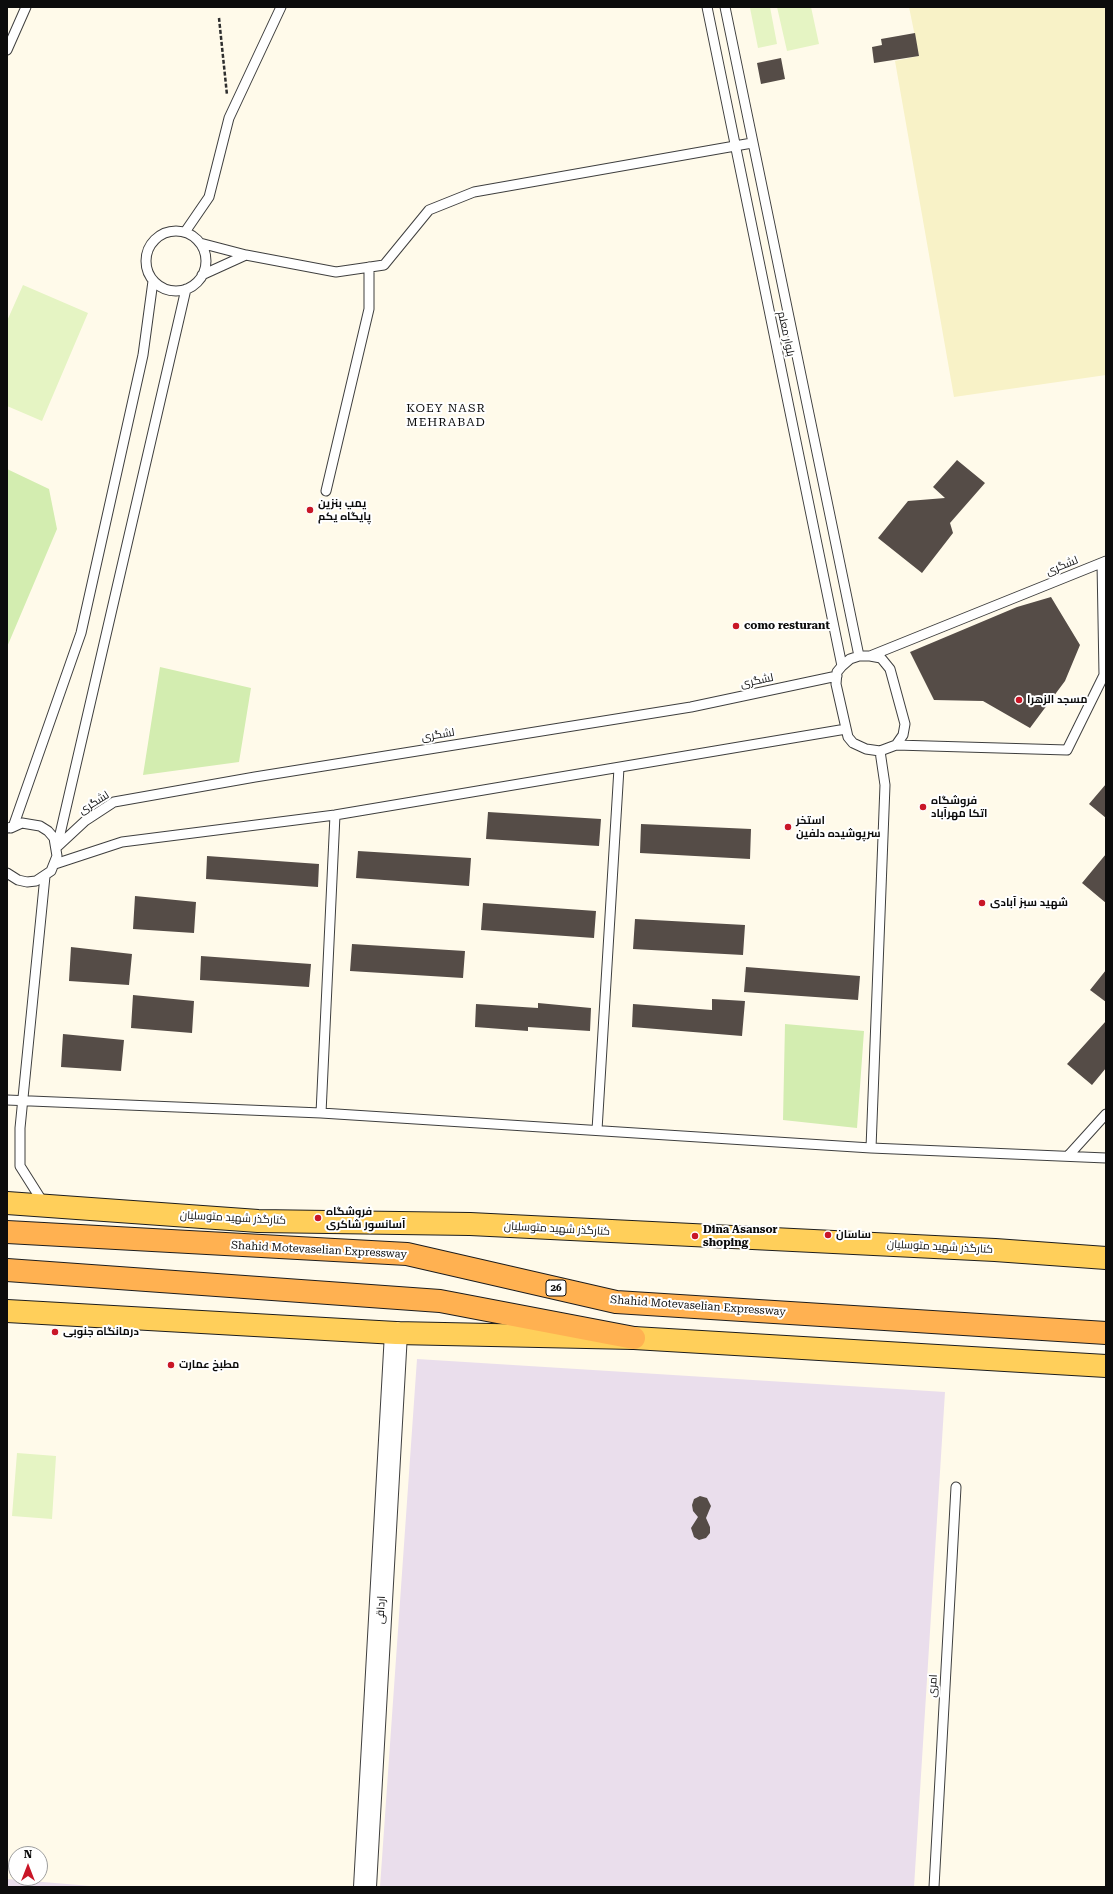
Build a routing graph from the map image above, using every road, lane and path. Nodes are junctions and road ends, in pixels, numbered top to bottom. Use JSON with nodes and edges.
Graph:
{"nodes":[{"id":1,"x":26,"y":7,"type":"edge"},
{"id":2,"x":281,"y":7,"type":"edge"},
{"id":3,"x":707,"y":7,"type":"edge"},
{"id":4,"x":725,"y":7,"type":"edge"},
{"id":5,"x":219,"y":18,"type":"dead end"},
{"id":6,"x":7,"y":50,"type":"edge"},
{"id":7,"x":229,"y":118,"type":"junction"},
{"id":8,"x":752,"y":143,"type":"junction"},
{"id":9,"x":735,"y":146,"type":"junction"},
{"id":10,"x":185,"y":232,"type":"junction"},
{"id":11,"x":200,"y":243,"type":"junction"},
{"id":12,"x":246,"y":255,"type":"junction"},
{"id":13,"x":369,"y":267,"type":"junction"},
{"id":14,"x":202,"y":275,"type":"junction"},
{"id":15,"x":153,"y":281,"type":"junction"},
{"id":16,"x":186,"y":289,"type":"junction"},
{"id":17,"x":326,"y":491,"type":"dead end"},
{"id":18,"x":1104,"y":562,"type":"edge"},
{"id":19,"x":859,"y":656,"type":"junction"},
{"id":20,"x":870,"y":656,"type":"junction"},
{"id":21,"x":842,"y":666,"type":"junction"},
{"id":22,"x":837,"y":676,"type":"junction"},
{"id":23,"x":846,"y":730,"type":"junction"},
{"id":24,"x":896,"y":745,"type":"junction"},
{"id":25,"x":880,"y":751,"type":"junction"},
{"id":26,"x":619,"y":768,"type":"junction"},
{"id":27,"x":335,"y":814,"type":"junction"},
{"id":28,"x":9,"y":829,"type":"edge"},
{"id":29,"x":57,"y":847,"type":"junction"},
{"id":30,"x":55,"y":864,"type":"junction"},
{"id":31,"x":7,"y":873,"type":"edge"},
{"id":32,"x":45,"y":876,"type":"junction"},
{"id":33,"x":7,"y":1100,"type":"edge"},
{"id":34,"x":24,"y":1101,"type":"junction"},
{"id":35,"x":321,"y":1113,"type":"junction"},
{"id":36,"x":1106,"y":1114,"type":"edge"},
{"id":37,"x":597,"y":1130,"type":"junction"},
{"id":38,"x":871,"y":1148,"type":"junction"},
{"id":39,"x":1068,"y":1156,"type":"junction"},
{"id":40,"x":1106,"y":1158,"type":"edge"},
{"id":41,"x":7,"y":1203,"type":"edge"},
{"id":42,"x":45,"y":1205,"type":"junction"},
{"id":43,"x":258,"y":1221,"type":"junction"},
{"id":44,"x":7,"y":1232,"type":"edge"},
{"id":45,"x":386,"y":1253,"type":"junction"},
{"id":46,"x":1106,"y":1258,"type":"edge"},
{"id":47,"x":7,"y":1270,"type":"edge"},
{"id":48,"x":7,"y":1311,"type":"edge"},
{"id":49,"x":396,"y":1333,"type":"junction"},
{"id":50,"x":1106,"y":1333,"type":"edge"},
{"id":51,"x":634,"y":1338,"type":"junction"},
{"id":52,"x":1106,"y":1366,"type":"edge"},
{"id":53,"x":956,"y":1487,"type":"dead end"},
{"id":54,"x":366,"y":1887,"type":"edge"},
{"id":55,"x":934,"y":1887,"type":"edge"}],
"edges":[{"from":1,"to":6,"type":"lane"},
{"from":2,"to":7,"type":"lane"},
{"from":3,"to":9,"type":"lane","name":"بلوار معلم"},
{"from":4,"to":8,"type":"lane","name":"بلوار معلم"},
{"from":5,"to":7,"type":"path"},
{"from":7,"to":10,"type":"lane"},
{"from":8,"to":9,"type":"lane"},
{"from":8,"to":19,"type":"lane","name":"بلوار معلم"},
{"from":9,"to":13,"type":"lane"},
{"from":9,"to":21,"type":"lane","name":"بلوار معلم"},
{"from":10,"to":11,"type":"lane"},
{"from":10,"to":15,"type":"lane"},
{"from":11,"to":12,"type":"lane"},
{"from":11,"to":14,"type":"lane"},
{"from":12,"to":13,"type":"lane"},
{"from":12,"to":14,"type":"lane"},
{"from":13,"to":17,"type":"lane"},
{"from":14,"to":16,"type":"lane"},
{"from":15,"to":16,"type":"lane"},
{"from":15,"to":28,"type":"lane"},
{"from":16,"to":29,"type":"lane"},
{"from":18,"to":20,"type":"lane","name":"لشگری"},
{"from":18,"to":24,"type":"lane"},
{"from":19,"to":20,"type":"lane"},
{"from":19,"to":21,"type":"lane"},
{"from":20,"to":24,"type":"lane"},
{"from":21,"to":22,"type":"lane"},
{"from":22,"to":23,"type":"lane"},
{"from":22,"to":29,"type":"lane","name":"لشگری"},
{"from":23,"to":25,"type":"lane"},
{"from":23,"to":26,"type":"lane"},
{"from":24,"to":25,"type":"lane"},
{"from":25,"to":38,"type":"lane"},
{"from":26,"to":27,"type":"lane"},
{"from":26,"to":37,"type":"lane"},
{"from":27,"to":30,"type":"lane"},
{"from":27,"to":35,"type":"lane"},
{"from":28,"to":29,"type":"lane"},
{"from":29,"to":30,"type":"lane"},
{"from":30,"to":32,"type":"lane"},
{"from":31,"to":32,"type":"lane"},
{"from":32,"to":34,"type":"lane"},
{"from":33,"to":34,"type":"lane"},
{"from":34,"to":35,"type":"lane"},
{"from":34,"to":42,"type":"lane"},
{"from":35,"to":37,"type":"lane"},
{"from":36,"to":39,"type":"lane"},
{"from":37,"to":38,"type":"lane"},
{"from":38,"to":39,"type":"lane"},
{"from":39,"to":40,"type":"lane"},
{"from":41,"to":42,"type":"main road","name":"کنارگذر شهید متوسلیان"},
{"from":42,"to":43,"type":"main road","name":"کنارگذر شهید متوسلیان"},
{"from":43,"to":45,"type":"main road"},
{"from":43,"to":46,"type":"main road","name":"کنارگذر شهید متوسلیان"},
{"from":44,"to":45,"type":"highway","name":"Shahid Motevaselian Expressway","number":"26"},
{"from":45,"to":50,"type":"highway","name":"Shahid Motevaselian Expressway","number":"26"},
{"from":47,"to":51,"type":"highway"},
{"from":48,"to":49,"type":"main road"},
{"from":49,"to":51,"type":"main road"},
{"from":49,"to":54,"type":"street","name":"ارداقی"},
{"from":51,"to":52,"type":"main road"},
{"from":53,"to":55,"type":"lane","name":"امری"}]}
